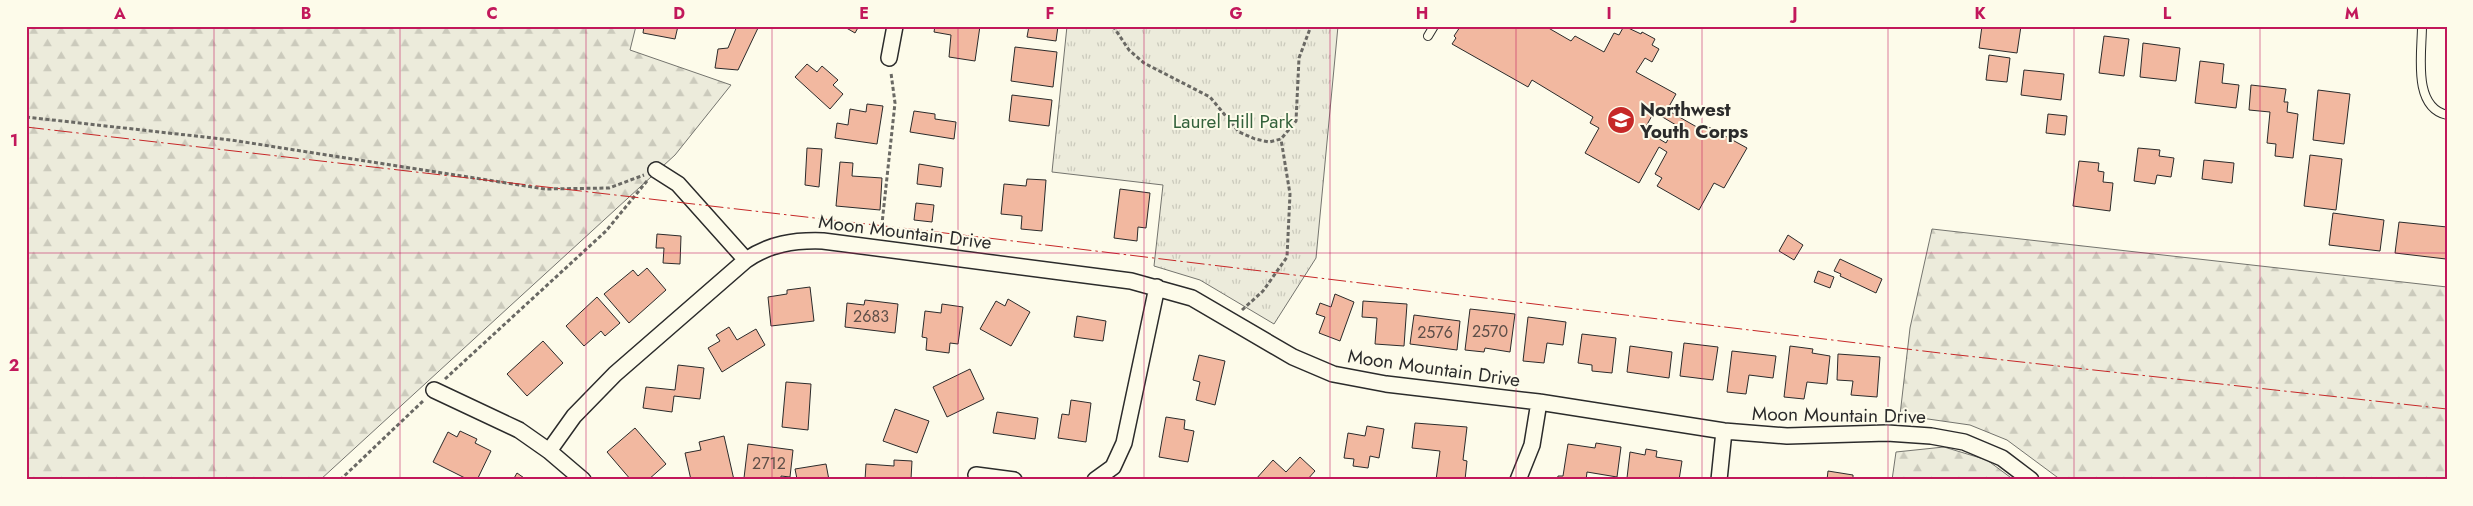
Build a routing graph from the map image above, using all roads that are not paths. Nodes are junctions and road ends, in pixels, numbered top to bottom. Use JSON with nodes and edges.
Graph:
{"nodes":[{"id":1,"x":895,"y":26,"type":"edge"},
{"id":2,"x":1434,"y":26,"type":"edge"},
{"id":3,"x":2422,"y":26,"type":"edge"},
{"id":4,"x":1428,"y":36,"type":"dead end"},
{"id":5,"x":890,"y":58,"type":"road end"},
{"id":6,"x":2447,"y":114,"type":"edge"},
{"id":7,"x":656,"y":170,"type":"road end"},
{"id":8,"x":746,"y":260,"type":"junction"},
{"id":9,"x":1157,"y":287,"type":"junction"},
{"id":10,"x":434,"y":390,"type":"road end"},
{"id":11,"x":1539,"y":402,"type":"junction"},
{"id":12,"x":1724,"y":431,"type":"junction"},
{"id":13,"x":549,"y":451,"type":"junction"},
{"id":14,"x":976,"y":475,"type":"dead end"},
{"id":15,"x":583,"y":480,"type":"edge"},
{"id":16,"x":1014,"y":480,"type":"edge"},
{"id":17,"x":1096,"y":480,"type":"edge"},
{"id":18,"x":1518,"y":480,"type":"edge"},
{"id":19,"x":1719,"y":480,"type":"edge"},
{"id":20,"x":2031,"y":480,"type":"edge"}],
"edges":[{"from":1,"to":5,"type":"street"},
{"from":2,"to":4,"type":"lane"},
{"from":3,"to":6,"type":"lane"},
{"from":7,"to":8,"type":"street"},
{"from":8,"to":9,"type":"street","name":"Moon Mountain Drive"},
{"from":8,"to":13,"type":"street","name":"Moon Mountain Drive"},
{"from":9,"to":11,"type":"street","name":"Moon Mountain Drive"},
{"from":9,"to":17,"type":"street"},
{"from":10,"to":13,"type":"street"},
{"from":11,"to":12,"type":"street","name":"Moon Mountain Drive"},
{"from":11,"to":18,"type":"street"},
{"from":12,"to":19,"type":"street","name":"Moon Mountain Drive"},
{"from":12,"to":20,"type":"street","name":"Moon Mountain Drive"},
{"from":13,"to":15,"type":"street"},
{"from":14,"to":16,"type":"street"}]}
